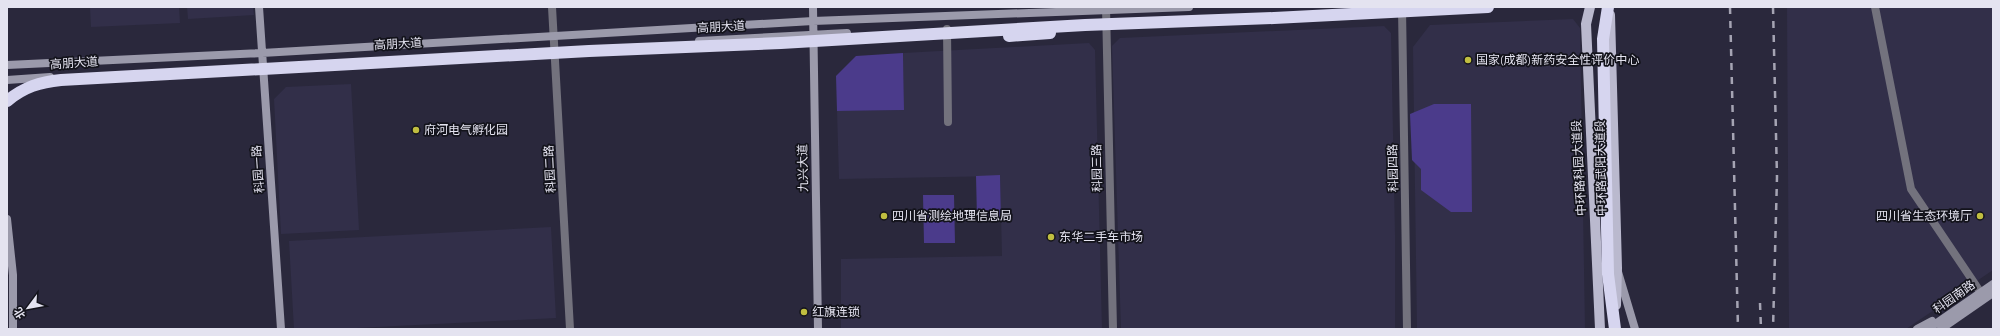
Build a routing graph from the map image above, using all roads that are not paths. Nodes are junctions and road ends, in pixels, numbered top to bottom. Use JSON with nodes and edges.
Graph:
{"nodes":[{"id":1,"x":259,"y":7,"type":"edge"},
{"id":2,"x":552,"y":7,"type":"edge"},
{"id":3,"x":813,"y":7,"type":"edge"},
{"id":4,"x":1189,"y":7,"type":"edge"},
{"id":5,"x":1437,"y":7,"type":"edge"},
{"id":6,"x":1488,"y":7,"type":"edge"},
{"id":7,"x":1590,"y":7,"type":"edge"},
{"id":8,"x":1609,"y":7,"type":"edge"},
{"id":9,"x":1875,"y":7,"type":"edge"},
{"id":10,"x":1402,"y":8,"type":"edge"},
{"id":11,"x":1106,"y":13,"type":"edge"},
{"id":12,"x":813,"y":21,"type":"junction"},
{"id":13,"x":947,"y":29,"type":"junction"},
{"id":14,"x":813,"y":35,"type":"junction"},
{"id":15,"x":554,"y":36,"type":"junction"},
{"id":16,"x":780,"y":43,"type":"junction"},
{"id":17,"x":556,"y":48,"type":"junction"},
{"id":18,"x":262,"y":53,"type":"junction"},
{"id":19,"x":262,"y":63,"type":"junction"},
{"id":20,"x":7,"y":65,"type":"edge"},
{"id":21,"x":7,"y":80,"type":"edge"},
{"id":22,"x":7,"y":101,"type":"edge"},
{"id":23,"x":948,"y":122,"type":"dead end"},
{"id":24,"x":7,"y":219,"type":"edge"},
{"id":25,"x":1612,"y":271,"type":"junction"},
{"id":26,"x":1993,"y":284,"type":"edge"},
{"id":27,"x":1981,"y":292,"type":"junction"},
{"id":28,"x":1993,"y":293,"type":"edge"},
{"id":29,"x":1957,"y":314,"type":"junction"},
{"id":30,"x":13,"y":329,"type":"edge"},
{"id":31,"x":281,"y":329,"type":"edge"},
{"id":32,"x":570,"y":329,"type":"edge"},
{"id":33,"x":818,"y":329,"type":"edge"},
{"id":34,"x":1113,"y":329,"type":"edge"},
{"id":35,"x":1407,"y":329,"type":"edge"},
{"id":36,"x":1600,"y":329,"type":"edge"},
{"id":37,"x":1615,"y":329,"type":"edge"},
{"id":38,"x":1635,"y":329,"type":"edge"},
{"id":39,"x":1917,"y":329,"type":"edge"},
{"id":40,"x":1928,"y":329,"type":"edge"},
{"id":41,"x":1941,"y":329,"type":"edge"},
{"id":42,"x":1947,"y":329,"type":"edge"}],
"edges":[{"from":1,"to":18,"type":"main road","name":"科园一路"},
{"from":2,"to":15,"type":"street","name":"科园二路"},
{"from":3,"to":12,"type":"main road","name":"九兴大道"},
{"from":4,"to":11,"type":"main road","name":"高朋大道"},
{"from":5,"to":10,"type":"main road","name":"高朋大道"},
{"from":6,"to":16,"type":"highway","bridge":true},
{"from":7,"to":36,"type":"main road","name":"中环路科园大道段"},
{"from":8,"to":25,"type":"highway"},
{"from":9,"to":27,"type":"street"},
{"from":10,"to":11,"type":"main road","name":"高朋大道"},
{"from":10,"to":35,"type":"street","name":"科园四路"},
{"from":11,"to":12,"type":"main road","name":"高朋大道"},
{"from":11,"to":13,"type":"main road","name":"高朋大道"},
{"from":11,"to":16,"type":"highway","bridge":true},
{"from":11,"to":34,"type":"street","name":"科园三路"},
{"from":12,"to":14,"type":"main road","name":"九兴大道"},
{"from":12,"to":15,"type":"main road","name":"高朋大道"},
{"from":13,"to":14,"type":"main road","name":"高朋大道"},
{"from":13,"to":23,"type":"street"},
{"from":14,"to":17,"type":"main road","name":"高朋大道"},
{"from":14,"to":33,"type":"main road","name":"九兴大道"},
{"from":15,"to":17,"type":"street","name":"科园二路"},
{"from":15,"to":18,"type":"main road","name":"高朋大道"},
{"from":16,"to":22,"type":"highway","bridge":true},
{"from":17,"to":19,"type":"main road","name":"高朋大道"},
{"from":17,"to":32,"type":"street","name":"科园二路"},
{"from":18,"to":19,"type":"main road","name":"科园一路"},
{"from":18,"to":20,"type":"main road","name":"高朋大道"},
{"from":19,"to":21,"type":"main road","name":"高朋大道"},
{"from":19,"to":31,"type":"main road","name":"科园一路"},
{"from":24,"to":30,"type":"main road"},
{"from":25,"to":37,"type":"highway"},
{"from":25,"to":38,"type":"main road"},
{"from":26,"to":27,"type":"main road","name":"科园南路"},
{"from":27,"to":29,"type":"main road","name":"科园南路"},
{"from":28,"to":29,"type":"main road","name":"科园南路"},
{"from":29,"to":39,"type":"main road"},
{"from":29,"to":40,"type":"main road","name":"科园南路"},
{"from":29,"to":41,"type":"main road","name":"科园南路"},
{"from":29,"to":42,"type":"main road"}]}
